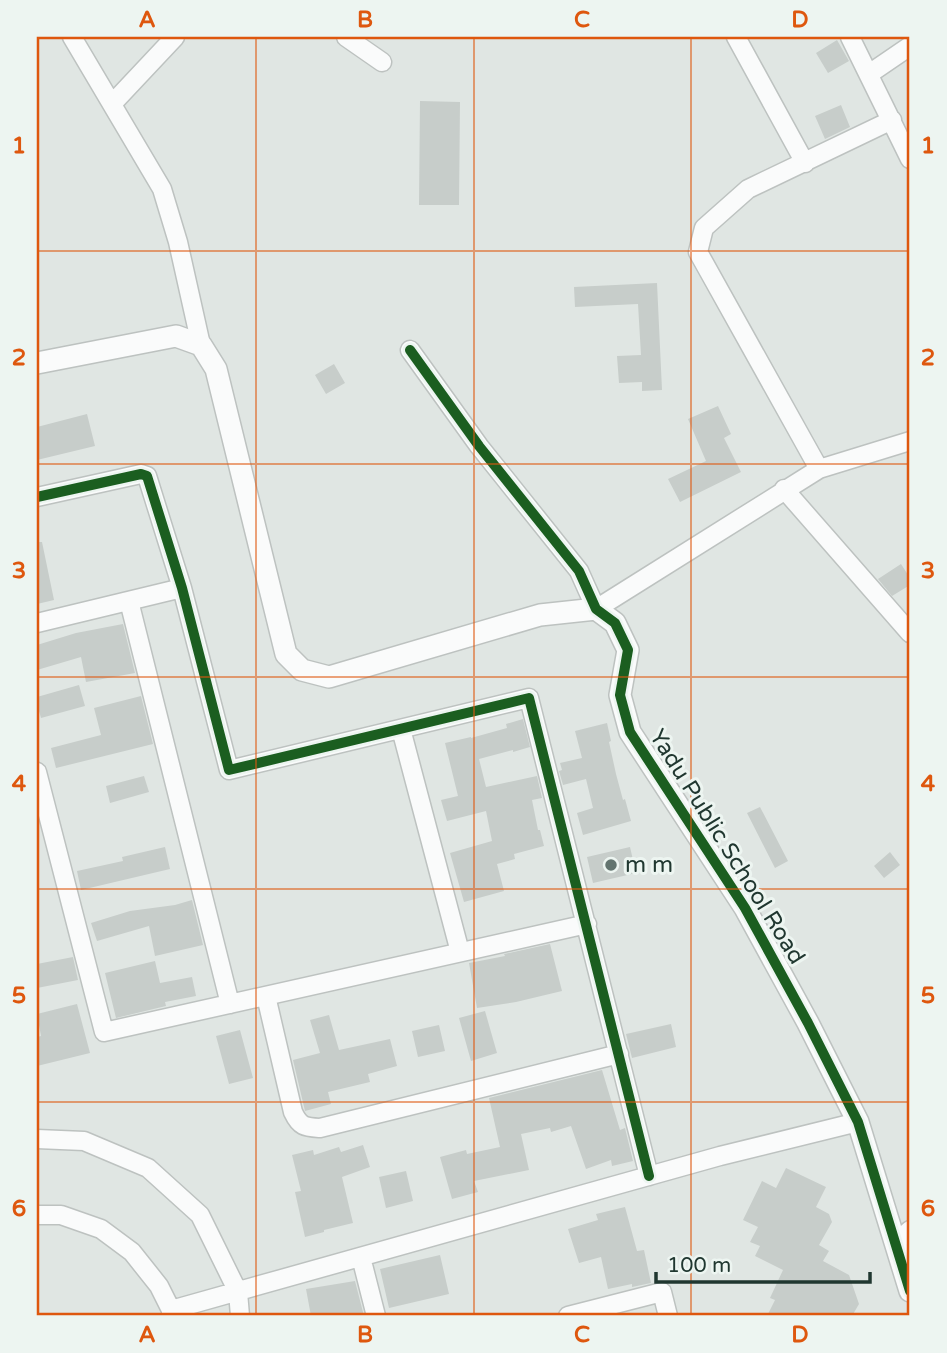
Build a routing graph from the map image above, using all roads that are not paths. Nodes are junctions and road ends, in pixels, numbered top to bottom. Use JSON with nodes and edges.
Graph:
{"nodes":[{"id":1,"x":72,"y":37,"type":"edge"},
{"id":2,"x":175,"y":37,"type":"edge"},
{"id":3,"x":346,"y":37,"type":"edge"},
{"id":4,"x":736,"y":37,"type":"edge"},
{"id":5,"x":850,"y":37,"type":"edge"},
{"id":6,"x":910,"y":46,"type":"edge"},
{"id":7,"x":382,"y":62,"type":"dead end"},
{"id":8,"x":869,"y":74,"type":"junction"},
{"id":9,"x":112,"y":104,"type":"junction"},
{"id":10,"x":892,"y":120,"type":"junction"},
{"id":11,"x":910,"y":159,"type":"edge"},
{"id":12,"x":805,"y":163,"type":"junction"},
{"id":13,"x":201,"y":345,"type":"junction"},
{"id":14,"x":410,"y":350,"type":"dead end"},
{"id":15,"x":37,"y":363,"type":"edge"},
{"id":16,"x":910,"y":441,"type":"edge"},
{"id":17,"x":819,"y":469,"type":"junction"},
{"id":18,"x":784,"y":489,"type":"junction"},
{"id":19,"x":37,"y":497,"type":"edge"},
{"id":20,"x":182,"y":588,"type":"junction"},
{"id":21,"x":129,"y":601,"type":"junction"},
{"id":22,"x":596,"y":609,"type":"junction"},
{"id":23,"x":37,"y":623,"type":"edge"},
{"id":24,"x":910,"y":633,"type":"edge"},
{"id":25,"x":401,"y":729,"type":"junction"},
{"id":26,"x":37,"y":772,"type":"edge"},
{"id":27,"x":587,"y":924,"type":"junction"},
{"id":28,"x":460,"y":952,"type":"junction"},
{"id":29,"x":266,"y":996,"type":"junction"},
{"id":30,"x":230,"y":1004,"type":"junction"},
{"id":31,"x":619,"y":1054,"type":"junction"},
{"id":32,"x":858,"y":1122,"type":"junction"},
{"id":33,"x":37,"y":1139,"type":"edge"},
{"id":34,"x":649,"y":1176,"type":"junction"},
{"id":35,"x":37,"y":1215,"type":"edge"},
{"id":36,"x":903,"y":1236,"type":"edge"},
{"id":37,"x":361,"y":1257,"type":"junction"},
{"id":38,"x":910,"y":1291,"type":"edge"},
{"id":39,"x":238,"y":1292,"type":"junction"},
{"id":40,"x":171,"y":1313,"type":"edge"},
{"id":41,"x":240,"y":1316,"type":"edge"},
{"id":42,"x":376,"y":1316,"type":"edge"},
{"id":43,"x":568,"y":1316,"type":"edge"},
{"id":44,"x":668,"y":1316,"type":"edge"}],
"edges":[{"from":1,"to":9,"type":"street"},
{"from":2,"to":9,"type":"street"},
{"from":3,"to":7,"type":"street"},
{"from":4,"to":12,"type":"street"},
{"from":5,"to":8,"type":"street"},
{"from":6,"to":8,"type":"street"},
{"from":8,"to":10,"type":"street"},
{"from":9,"to":13,"type":"street"},
{"from":10,"to":11,"type":"street"},
{"from":10,"to":12,"type":"street"},
{"from":12,"to":17,"type":"street"},
{"from":13,"to":15,"type":"street"},
{"from":13,"to":22,"type":"street"},
{"from":14,"to":22,"type":"street","name":"Yadu Public School Road"},
{"from":16,"to":17,"type":"street"},
{"from":17,"to":18,"type":"street"},
{"from":18,"to":22,"type":"street"},
{"from":18,"to":24,"type":"street"},
{"from":19,"to":20,"type":"street"},
{"from":20,"to":21,"type":"street"},
{"from":20,"to":25,"type":"street"},
{"from":21,"to":23,"type":"street"},
{"from":21,"to":30,"type":"street"},
{"from":22,"to":32,"type":"street","name":"Yadu Public School Road"},
{"from":25,"to":27,"type":"street"},
{"from":25,"to":28,"type":"street"},
{"from":26,"to":30,"type":"street"},
{"from":27,"to":28,"type":"street"},
{"from":27,"to":31,"type":"street"},
{"from":28,"to":29,"type":"street"},
{"from":29,"to":30,"type":"street"},
{"from":29,"to":31,"type":"street"},
{"from":31,"to":34,"type":"street"},
{"from":32,"to":34,"type":"street"},
{"from":32,"to":36,"type":"street","name":"Yadu Public School Road"},
{"from":33,"to":39,"type":"street"},
{"from":34,"to":37,"type":"street"},
{"from":35,"to":40,"type":"street"},
{"from":36,"to":38,"type":"street","name":"Yadu Public School Road"},
{"from":37,"to":39,"type":"street"},
{"from":37,"to":42,"type":"street"},
{"from":39,"to":40,"type":"street"},
{"from":39,"to":41,"type":"street"},
{"from":43,"to":44,"type":"street"}]}
